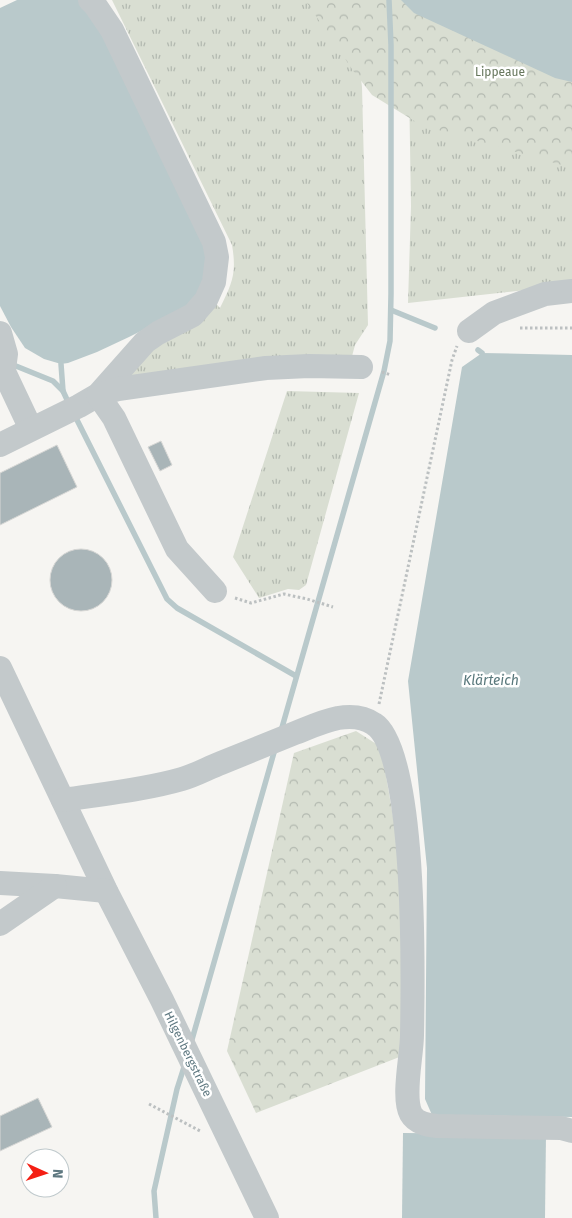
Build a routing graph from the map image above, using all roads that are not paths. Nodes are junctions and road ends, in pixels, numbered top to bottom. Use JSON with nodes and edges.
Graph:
{"nodes":[{"id":1,"x":90,"y":0,"type":"edge"},
{"id":2,"x":572,"y":291,"type":"edge"},
{"id":3,"x":468,"y":331,"type":"road end"},
{"id":4,"x":3,"y":352,"type":"edge"},
{"id":5,"x":361,"y":367,"type":"dead end"},
{"id":6,"x":7,"y":394,"type":"edge"},
{"id":7,"x":80,"y":404,"type":"junction"},
{"id":8,"x":31,"y":429,"type":"junction"},
{"id":9,"x":0,"y":445,"type":"edge"},
{"id":10,"x":215,"y":591,"type":"dead end"},
{"id":11,"x":0,"y":668,"type":"edge"},
{"id":12,"x":63,"y":800,"type":"junction"},
{"id":13,"x":0,"y":883,"type":"edge"},
{"id":14,"x":55,"y":886,"type":"junction"},
{"id":15,"x":106,"y":891,"type":"junction"},
{"id":16,"x":0,"y":924,"type":"edge"},
{"id":17,"x":572,"y":1130,"type":"edge"},
{"id":18,"x":267,"y":1218,"type":"edge"}],
"edges":[{"from":1,"to":7,"type":"lane"},
{"from":2,"to":3,"type":"lane"},
{"from":4,"to":6,"type":"lane"},
{"from":5,"to":7,"type":"lane"},
{"from":6,"to":8,"type":"lane"},
{"from":7,"to":8,"type":"lane"},
{"from":7,"to":10,"type":"lane"},
{"from":8,"to":9,"type":"lane"},
{"from":11,"to":12,"type":"lane","name":"Hilgenbergstraße"},
{"from":12,"to":15,"type":"lane","name":"Hilgenbergstraße"},
{"from":12,"to":17,"type":"lane"},
{"from":13,"to":14,"type":"lane"},
{"from":14,"to":15,"type":"lane"},
{"from":14,"to":16,"type":"lane"},
{"from":15,"to":18,"type":"lane","name":"Hilgenbergstraße"}]}
